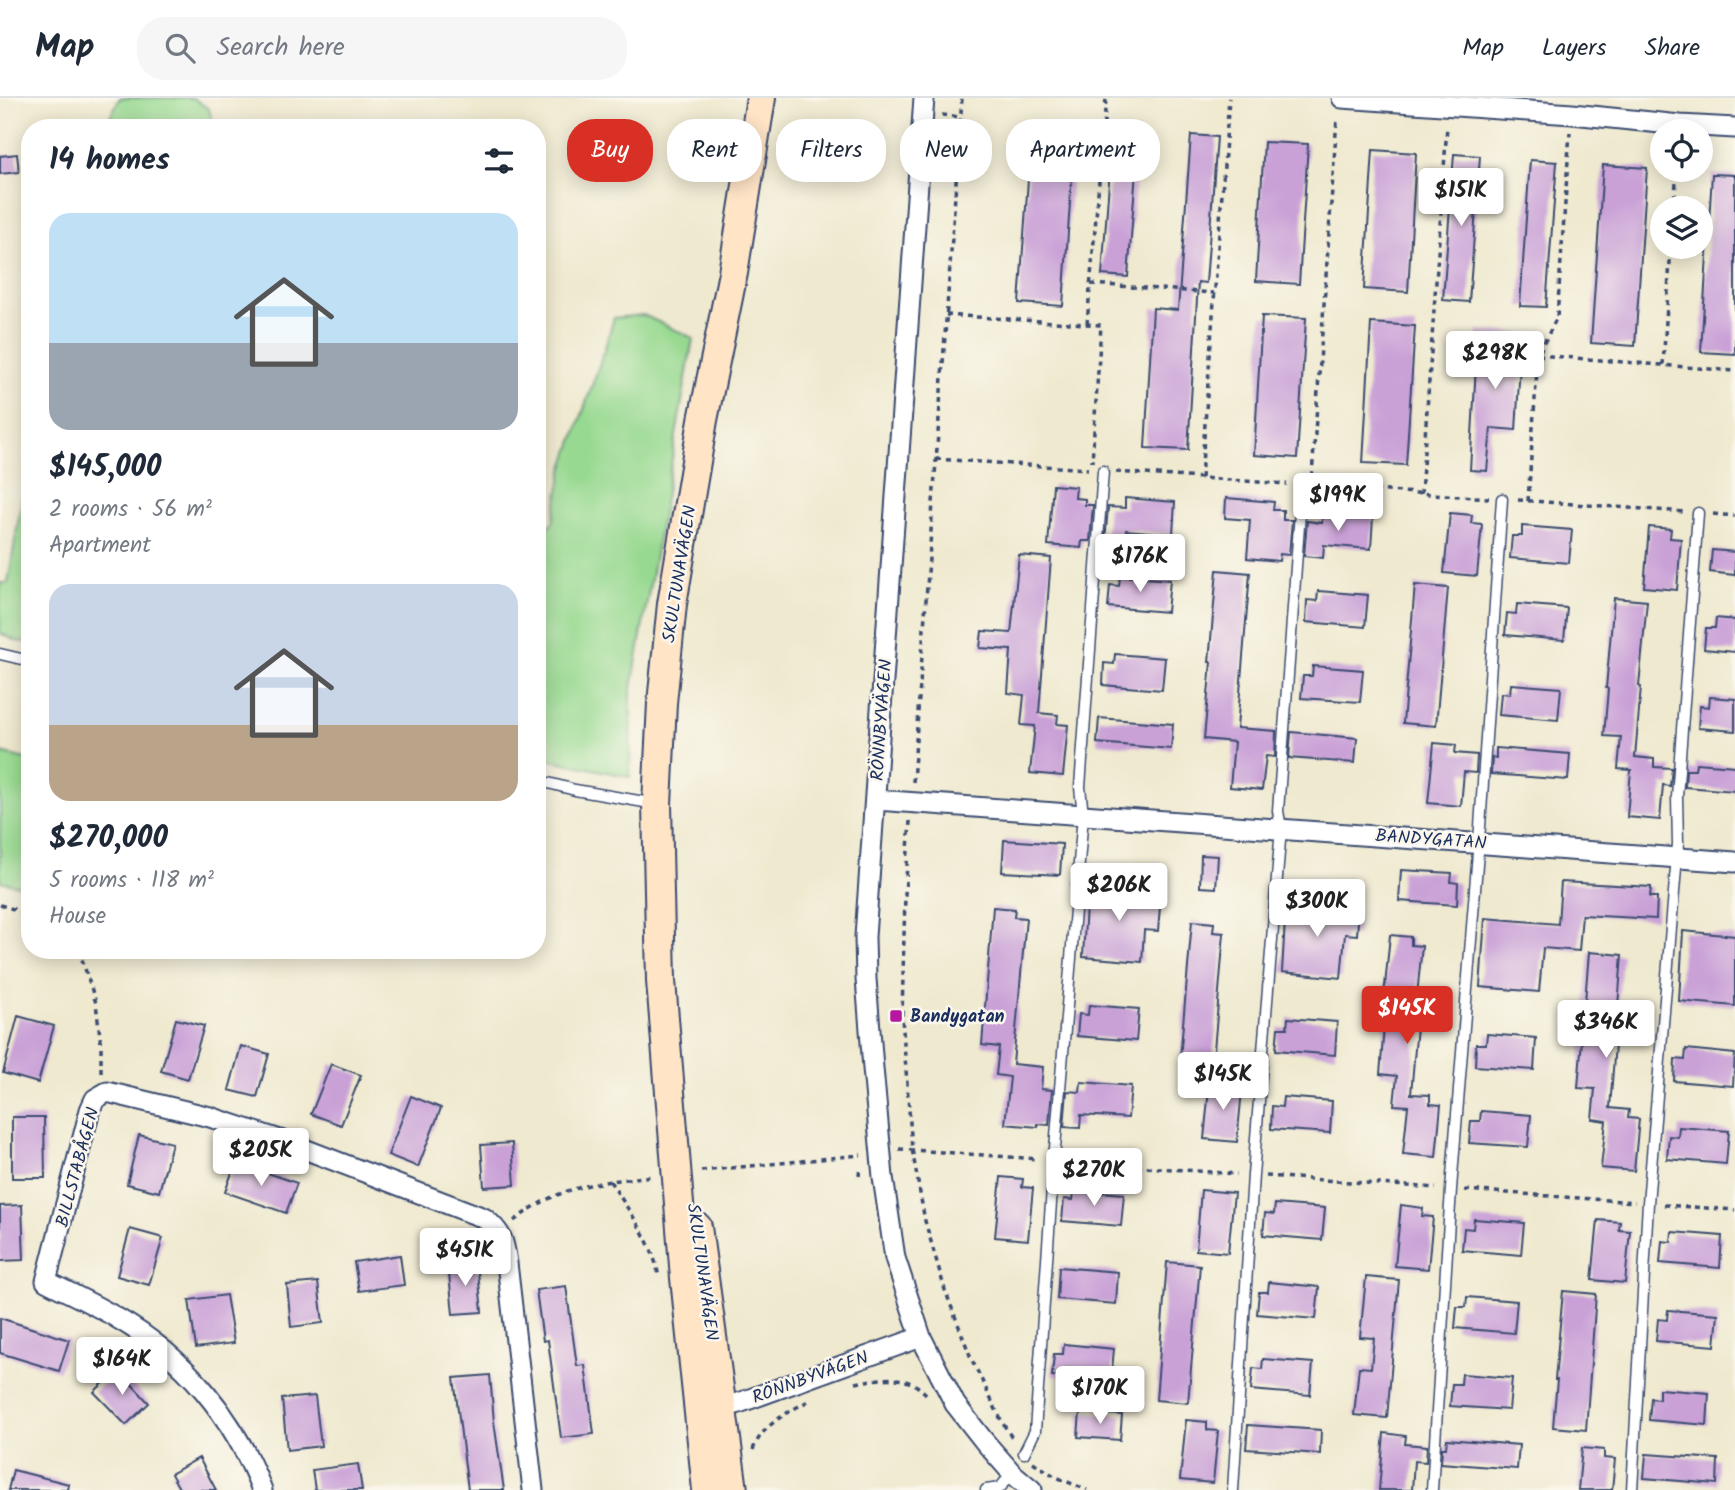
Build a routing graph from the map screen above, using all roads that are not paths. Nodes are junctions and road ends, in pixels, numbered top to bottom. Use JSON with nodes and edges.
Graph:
{"nodes":[{"id":1,"x":761,"y":98,"type":"edge"},
{"id":2,"x":924,"y":98,"type":"edge"},
{"id":3,"x":1340,"y":103,"type":"edge"},
{"id":4,"x":1735,"y":128,"type":"edge"},
{"id":5,"x":1103,"y":471,"type":"road end"},
{"id":6,"x":1307,"y":485,"type":"road end"},
{"id":7,"x":1502,"y":499,"type":"road end"},
{"id":8,"x":1698,"y":513,"type":"road end"},
{"id":9,"x":0,"y":654,"type":"edge"},
{"id":10,"x":21,"y":659,"type":"edge"},
{"id":11,"x":546,"y":782,"type":"edge"},
{"id":12,"x":876,"y":800,"type":"junction"},
{"id":13,"x":657,"y":804,"type":"junction"},
{"id":14,"x":1083,"y":814,"type":"junction"},
{"id":15,"x":1281,"y":828,"type":"junction"},
{"id":16,"x":1479,"y":842,"type":"junction"},
{"id":17,"x":1676,"y":857,"type":"junction"},
{"id":18,"x":1735,"y":862,"type":"edge"},
{"id":19,"x":921,"y":1336,"type":"junction"},
{"id":20,"x":710,"y":1412,"type":"junction"},
{"id":21,"x":1024,"y":1453,"type":"road end"},
{"id":22,"x":1012,"y":1473,"type":"junction"},
{"id":23,"x":262,"y":1490,"type":"edge"},
{"id":24,"x":533,"y":1490,"type":"edge"},
{"id":25,"x":707,"y":1490,"type":"edge"},
{"id":26,"x":733,"y":1490,"type":"edge"},
{"id":27,"x":986,"y":1490,"type":"edge"},
{"id":28,"x":1032,"y":1490,"type":"edge"},
{"id":29,"x":1233,"y":1490,"type":"edge"},
{"id":30,"x":1432,"y":1490,"type":"edge"},
{"id":31,"x":1632,"y":1490,"type":"edge"}],
"edges":[{"from":1,"to":13,"type":"main road","name":"SKULTUNAVÄGEN"},
{"from":2,"to":12,"type":"street","name":"RÖNNBYVÄGEN"},
{"from":3,"to":4,"type":"street"},
{"from":5,"to":14,"type":"lane"},
{"from":6,"to":15,"type":"lane"},
{"from":7,"to":16,"type":"lane"},
{"from":8,"to":17,"type":"lane"},
{"from":9,"to":10,"type":"lane"},
{"from":11,"to":13,"type":"lane"},
{"from":12,"to":14,"type":"street","name":"BANDYGATAN"},
{"from":12,"to":19,"type":"street","name":"RÖNNBYVÄGEN"},
{"from":13,"to":20,"type":"main road","name":"SKULTUNAVÄGEN"},
{"from":14,"to":15,"type":"street","name":"BANDYGATAN"},
{"from":14,"to":21,"type":"lane"},
{"from":15,"to":16,"type":"street","name":"BANDYGATAN"},
{"from":15,"to":29,"type":"lane"},
{"from":16,"to":17,"type":"street","name":"BANDYGATAN"},
{"from":16,"to":30,"type":"lane"},
{"from":17,"to":18,"type":"street","name":"BANDYGATAN"},
{"from":17,"to":31,"type":"lane"},
{"from":19,"to":20,"type":"street","name":"RÖNNBYVÄGEN"},
{"from":19,"to":22,"type":"street","name":"RÖNNBYVÄGEN"},
{"from":20,"to":25,"type":"main road","name":"SKULTUNAVÄGEN"},
{"from":20,"to":26,"type":"main road","name":"SKULTUNAVÄGEN"},
{"from":22,"to":27,"type":"lane"},
{"from":22,"to":28,"type":"street","name":"RÖNNBYVÄGEN"},
{"from":23,"to":24,"type":"street","name":"BILLSTABÅGEN"}]}
